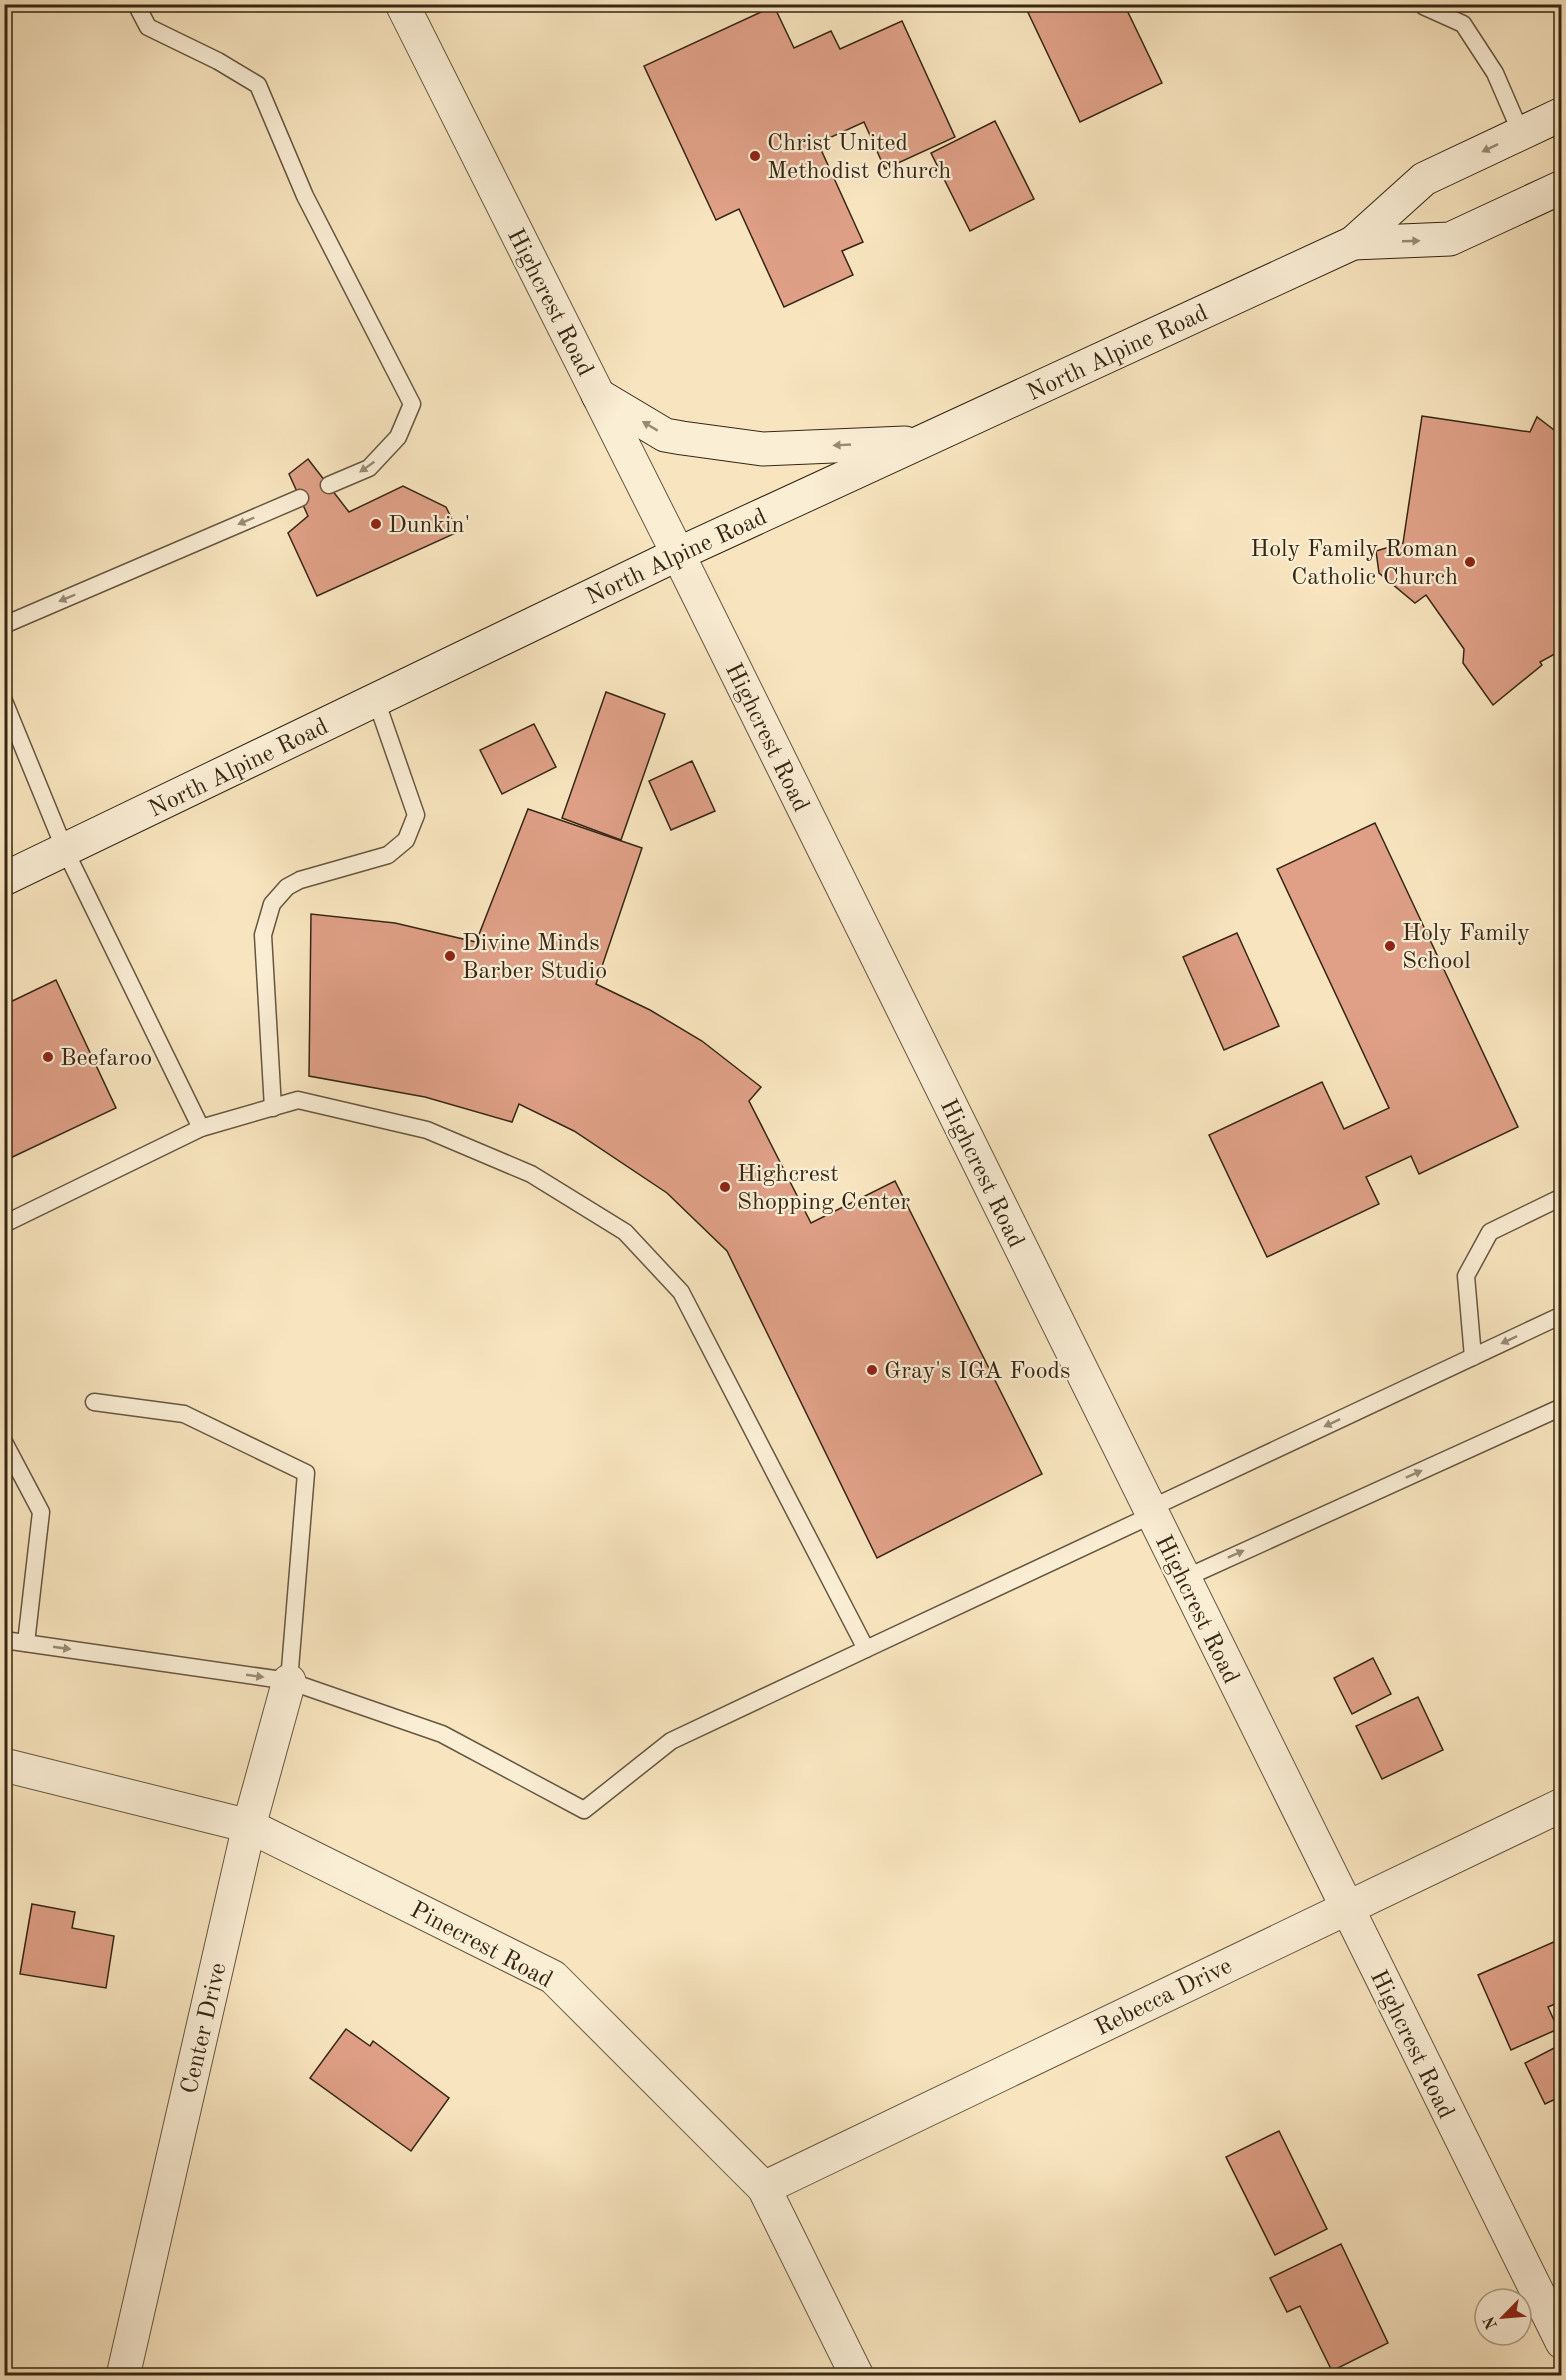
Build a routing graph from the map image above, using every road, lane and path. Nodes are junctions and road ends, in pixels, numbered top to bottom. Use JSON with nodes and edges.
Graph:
{"nodes":[{"id":1,"x":136,"y":4,"type":"edge"},
{"id":2,"x":1423,"y":6,"type":"dead end"},
{"id":3,"x":409,"y":7,"type":"edge"},
{"id":4,"x":1562,"y":114,"type":"edge"},
{"id":5,"x":1521,"y":133,"type":"junction"},
{"id":6,"x":1562,"y":187,"type":"edge"},
{"id":7,"x":1353,"y":243,"type":"junction"},
{"id":8,"x":598,"y":395,"type":"junction"},
{"id":9,"x":921,"y":442,"type":"junction"},
{"id":10,"x":329,"y":485,"type":"dead end"},
{"id":11,"x":300,"y":498,"type":"dead end"},
{"id":12,"x":678,"y":554,"type":"junction"},
{"id":13,"x":4,"y":625,"type":"edge"},
{"id":14,"x":376,"y":700,"type":"junction"},
{"id":15,"x":4,"y":701,"type":"edge"},
{"id":16,"x":9,"y":720,"type":"edge"},
{"id":17,"x":65,"y":850,"type":"junction"},
{"id":18,"x":4,"y":879,"type":"edge"},
{"id":19,"x":273,"y":1108,"type":"junction"},
{"id":20,"x":201,"y":1128,"type":"junction"},
{"id":21,"x":1562,"y":1197,"type":"edge"},
{"id":22,"x":4,"y":1224,"type":"edge"},
{"id":23,"x":1562,"y":1315,"type":"edge"},
{"id":24,"x":1473,"y":1357,"type":"junction"},
{"id":25,"x":94,"y":1402,"type":"dead end"},
{"id":26,"x":1562,"y":1407,"type":"edge"},
{"id":27,"x":4,"y":1442,"type":"edge"},
{"id":28,"x":1150,"y":1512,"type":"junction"},
{"id":29,"x":1183,"y":1579,"type":"junction"},
{"id":30,"x":4,"y":1640,"type":"edge"},
{"id":31,"x":26,"y":1643,"type":"junction"},
{"id":32,"x":866,"y":1648,"type":"junction"},
{"id":33,"x":289,"y":1681,"type":"junction"},
{"id":34,"x":4,"y":1765,"type":"edge"},
{"id":35,"x":1562,"y":1805,"type":"edge"},
{"id":36,"x":249,"y":1826,"type":"junction"},
{"id":37,"x":1346,"y":1908,"type":"junction"},
{"id":38,"x":764,"y":2188,"type":"junction"},
{"id":39,"x":1562,"y":2342,"type":"edge"},
{"id":40,"x":123,"y":2376,"type":"edge"},
{"id":41,"x":857,"y":2376,"type":"edge"}],
"edges":[{"from":1,"to":10,"type":"lane","one_way":true},
{"from":2,"to":5,"type":"lane"},
{"from":3,"to":8,"type":"street","name":"Highcrest Road"},
{"from":4,"to":5,"type":"street","name":"North Alpine Road"},
{"from":5,"to":7,"type":"street","name":"North Alpine Road","one_way":true},
{"from":7,"to":6,"type":"street","name":"North Alpine Road","one_way":true},
{"from":7,"to":9,"type":"street","name":"North Alpine Road"},
{"from":9,"to":8,"type":"street","one_way":true},
{"from":8,"to":12,"type":"street","name":"Highcrest Road"},
{"from":9,"to":12,"type":"street","name":"North Alpine Road"},
{"from":11,"to":13,"type":"lane","one_way":true},
{"from":12,"to":14,"type":"street","name":"North Alpine Road"},
{"from":12,"to":28,"type":"street","name":"Highcrest Road"},
{"from":14,"to":17,"type":"street","name":"North Alpine Road"},
{"from":14,"to":19,"type":"lane"},
{"from":15,"to":16,"type":"lane"},
{"from":16,"to":17,"type":"lane"},
{"from":17,"to":18,"type":"street","name":"North Alpine Road"},
{"from":17,"to":20,"type":"lane"},
{"from":19,"to":20,"type":"lane"},
{"from":19,"to":32,"type":"lane"},
{"from":20,"to":22,"type":"lane"},
{"from":21,"to":24,"type":"lane"},
{"from":23,"to":24,"type":"lane","one_way":true},
{"from":24,"to":28,"type":"lane","one_way":true},
{"from":25,"to":33,"type":"lane"},
{"from":29,"to":26,"type":"lane","one_way":true},
{"from":27,"to":31,"type":"lane"},
{"from":28,"to":29,"type":"street","name":"Highcrest Road"},
{"from":28,"to":32,"type":"lane"},
{"from":29,"to":37,"type":"street","name":"Highcrest Road"},
{"from":30,"to":31,"type":"lane"},
{"from":31,"to":33,"type":"lane","one_way":true},
{"from":32,"to":33,"type":"lane"},
{"from":33,"to":36,"type":"street","name":"Center Drive"},
{"from":34,"to":36,"type":"street","name":"Pinecrest Road"},
{"from":35,"to":37,"type":"street","name":"Rebecca Drive"},
{"from":36,"to":38,"type":"street","name":"Pinecrest Road"},
{"from":36,"to":40,"type":"street","name":"Center Drive"},
{"from":37,"to":38,"type":"street","name":"Rebecca Drive"},
{"from":37,"to":39,"type":"street","name":"Highcrest Road"},
{"from":38,"to":41,"type":"street","name":"Pinecrest Road"}]}
